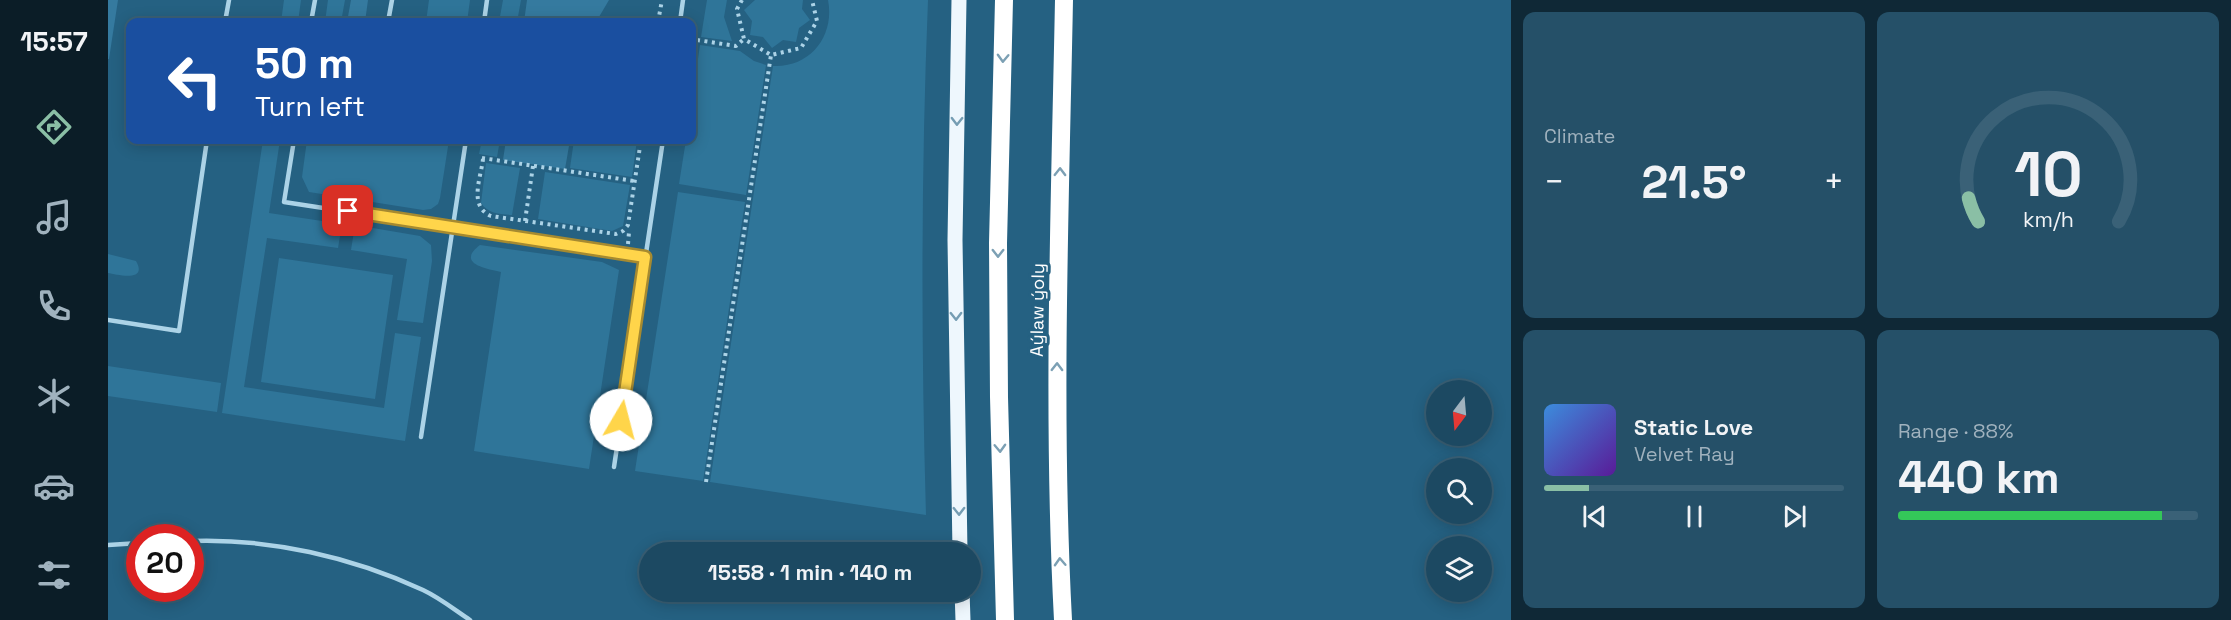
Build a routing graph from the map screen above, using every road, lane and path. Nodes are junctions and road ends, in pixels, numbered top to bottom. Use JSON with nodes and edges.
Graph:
{"nodes":[{"id":1,"x":229,"y":0,"type":"edge"},
{"id":2,"x":315,"y":0,"type":"edge"},
{"id":3,"x":392,"y":0,"type":"edge"},
{"id":4,"x":487,"y":0,"type":"edge"},
{"id":5,"x":662,"y":0,"type":"edge"},
{"id":6,"x":683,"y":0,"type":"edge"},
{"id":7,"x":742,"y":0,"type":"edge"},
{"id":8,"x":812,"y":0,"type":"edge"},
{"id":9,"x":959,"y":0,"type":"edge"},
{"id":10,"x":1004,"y":0,"type":"edge"},
{"id":11,"x":1064,"y":0,"type":"edge"},
{"id":12,"x":226,"y":18,"type":"edge"},
{"id":13,"x":313,"y":18,"type":"edge"},
{"id":14,"x":389,"y":18,"type":"edge"},
{"id":15,"x":485,"y":18,"type":"edge"},
{"id":16,"x":659,"y":18,"type":"edge"},
{"id":17,"x":681,"y":18,"type":"edge"},
{"id":18,"x":744,"y":39,"type":"junction"},
{"id":19,"x":697,"y":40,"type":"dead end"},
{"id":20,"x":771,"y":55,"type":"junction"},
{"id":21,"x":206,"y":144,"type":"edge"},
{"id":22,"x":293,"y":144,"type":"edge"},
{"id":23,"x":465,"y":144,"type":"edge"},
{"id":24,"x":640,"y":144,"type":"edge"},
{"id":25,"x":662,"y":144,"type":"edge"},
{"id":26,"x":533,"y":166,"type":"junction"},
{"id":27,"x":634,"y":182,"type":"junction"},
{"id":28,"x":525,"y":221,"type":"junction"},
{"id":29,"x":453,"y":228,"type":"junction"},
{"id":30,"x":645,"y":257,"type":"junction"},
{"id":31,"x":108,"y":320,"type":"edge"},
{"id":32,"x":421,"y":437,"type":"dead end"},
{"id":33,"x":614,"y":467,"type":"dead end"},
{"id":34,"x":706,"y":482,"type":"dead end"},
{"id":35,"x":204,"y":542,"type":"edge"},
{"id":36,"x":960,"y":542,"type":"edge"},
{"id":37,"x":126,"y":544,"type":"edge"},
{"id":38,"x":108,"y":545,"type":"edge"},
{"id":39,"x":962,"y":602,"type":"edge"},
{"id":40,"x":470,"y":620,"type":"edge"},
{"id":41,"x":963,"y":620,"type":"edge"},
{"id":42,"x":1005,"y":620,"type":"edge"},
{"id":43,"x":1063,"y":620,"type":"edge"}],
"edges":[{"from":1,"to":12,"type":"lane"},
{"from":2,"to":13,"type":"lane"},
{"from":3,"to":14,"type":"lane"},
{"from":4,"to":15,"type":"lane"},
{"from":5,"to":16,"type":"path"},
{"from":6,"to":17,"type":"lane"},
{"from":7,"to":18,"type":"path"},
{"from":8,"to":20,"type":"path"},
{"from":9,"to":36,"type":"main road","one_way":true},
{"from":10,"to":42,"type":"highway","name":"Aýlaw ýoly","one_way":true},
{"from":43,"to":11,"type":"highway","name":"Aýlaw ýoly","one_way":true},
{"from":18,"to":19,"type":"path"},
{"from":18,"to":20,"type":"path"},
{"from":20,"to":34,"type":"path"},
{"from":21,"to":31,"type":"lane"},
{"from":22,"to":29,"type":"lane"},
{"from":23,"to":29,"type":"lane"},
{"from":24,"to":27,"type":"path"},
{"from":25,"to":30,"type":"lane"},
{"from":26,"to":27,"type":"path"},
{"from":26,"to":28,"type":"path"},
{"from":26,"to":28,"type":"path"},
{"from":27,"to":28,"type":"path"},
{"from":29,"to":30,"type":"lane"},
{"from":29,"to":32,"type":"lane"},
{"from":30,"to":33,"type":"lane"},
{"from":35,"to":40,"type":"lane"},
{"from":37,"to":38,"type":"lane"},
{"from":39,"to":41,"type":"main road"}]}
